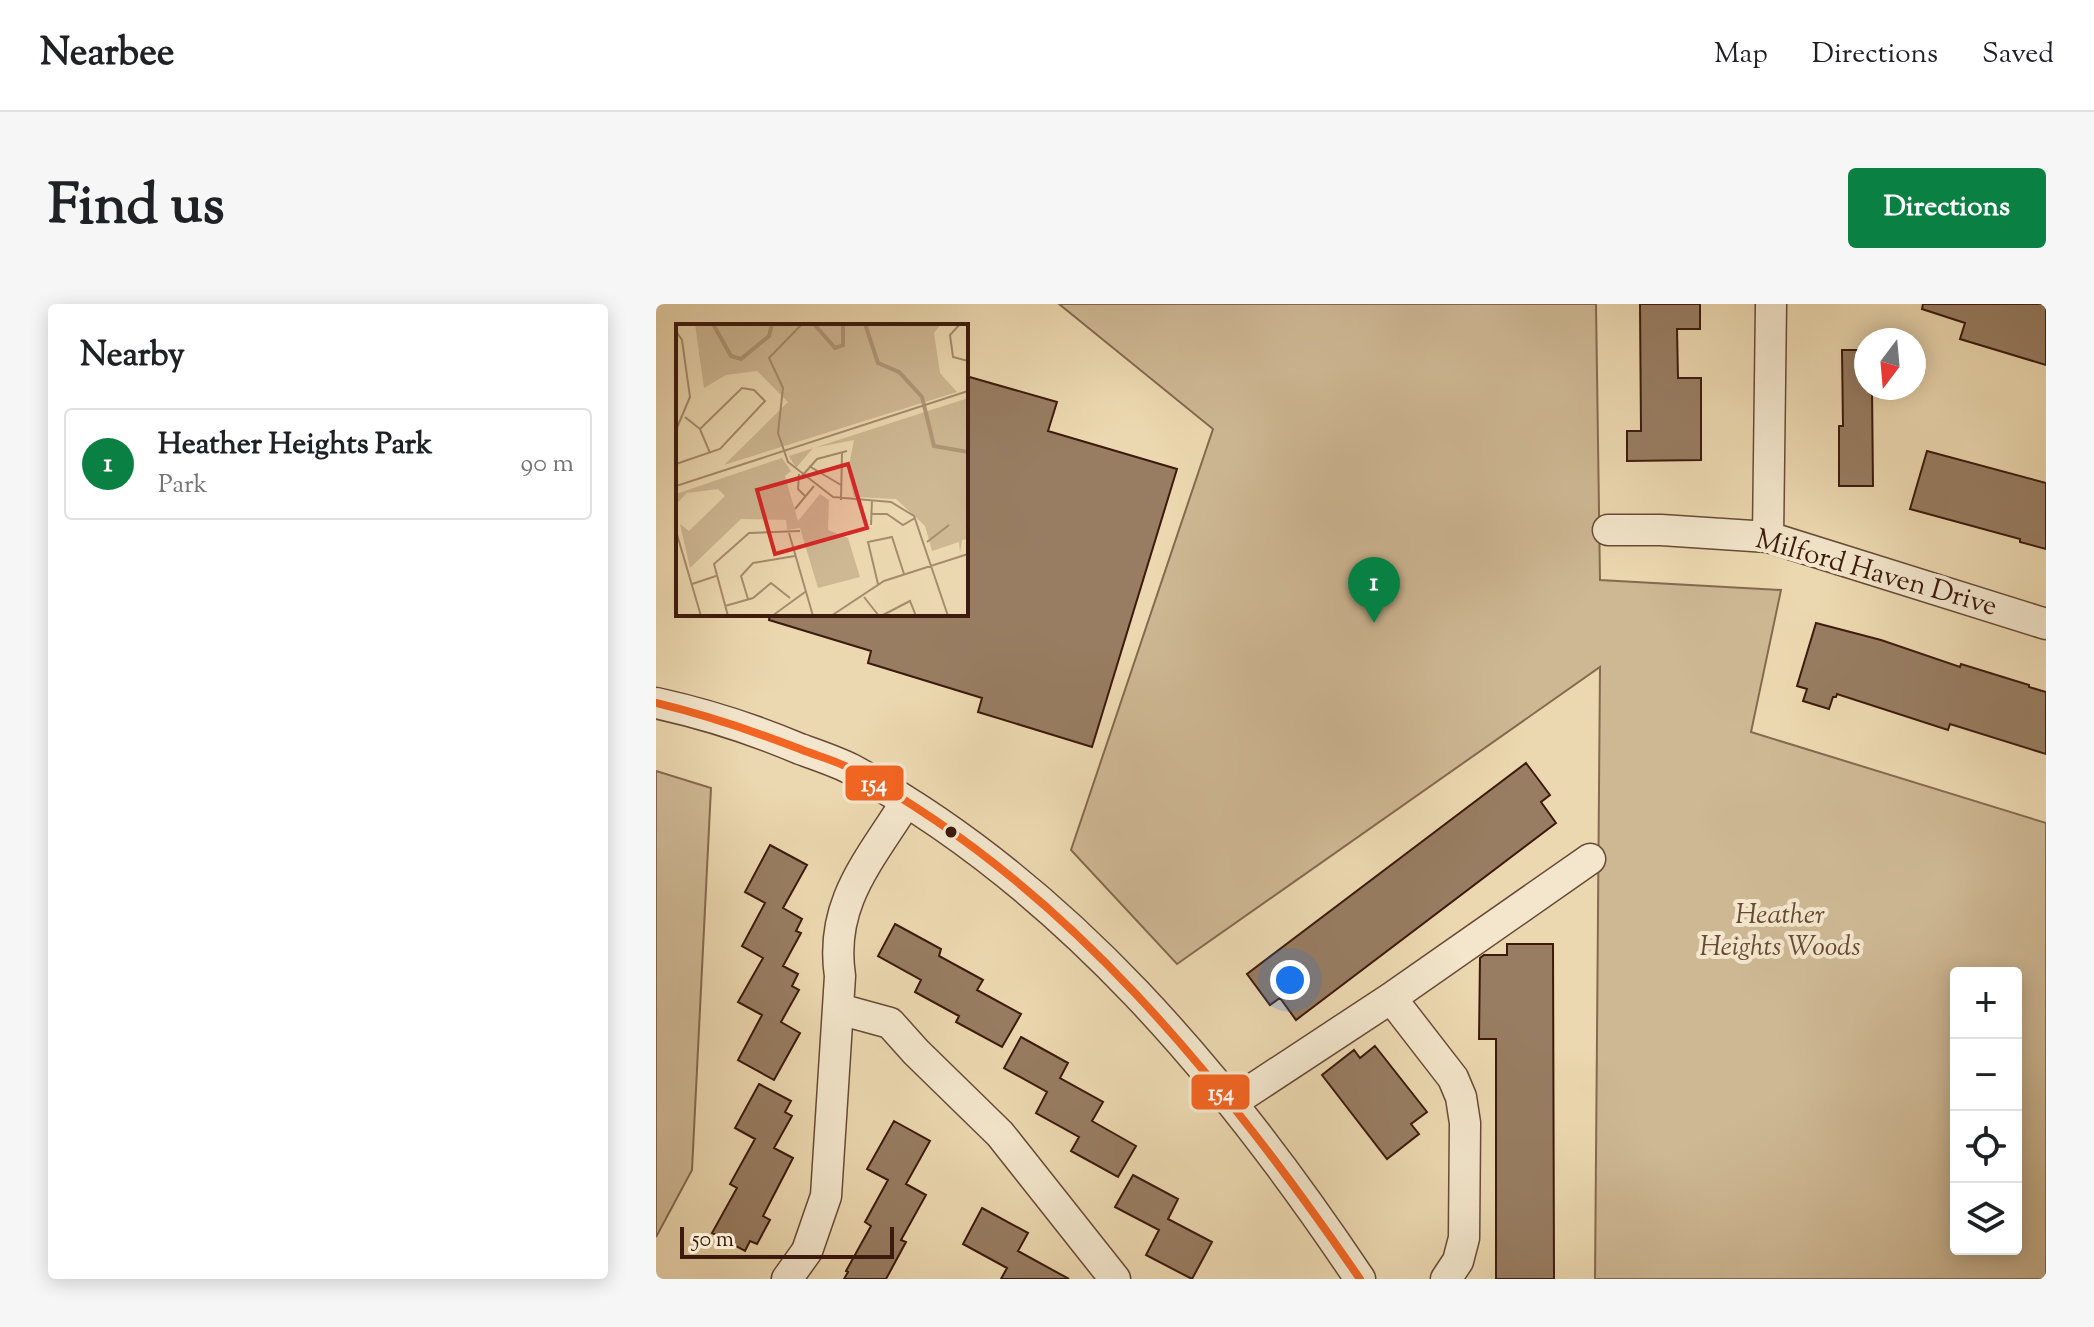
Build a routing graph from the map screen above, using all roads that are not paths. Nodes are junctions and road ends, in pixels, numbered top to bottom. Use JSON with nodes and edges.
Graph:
{"nodes":[{"id":1,"x":1771,"y":304,"type":"edge"},
{"id":2,"x":1608,"y":530,"type":"dead end"},
{"id":3,"x":1768,"y":537,"type":"junction"},
{"id":4,"x":2046,"y":624,"type":"edge"},
{"id":5,"x":656,"y":703,"type":"edge"},
{"id":6,"x":906,"y":802,"type":"junction"},
{"id":7,"x":1590,"y":859,"type":"dead end"},
{"id":8,"x":1391,"y":998,"type":"junction"},
{"id":9,"x":839,"y":1009,"type":"junction"},
{"id":10,"x":1233,"y":1102,"type":"junction"},
{"id":11,"x":787,"y":1279,"type":"edge"},
{"id":12,"x":1115,"y":1279,"type":"edge"},
{"id":13,"x":1360,"y":1279,"type":"edge"},
{"id":14,"x":1446,"y":1279,"type":"edge"}],
"edges":[{"from":1,"to":3,"type":"street"},
{"from":2,"to":3,"type":"street","name":"Milford Haven Drive"},
{"from":3,"to":4,"type":"street","name":"Milford Haven Drive"},
{"from":5,"to":6,"type":"street"},
{"from":6,"to":9,"type":"street"},
{"from":6,"to":10,"type":"street"},
{"from":7,"to":8,"type":"street"},
{"from":8,"to":10,"type":"street"},
{"from":8,"to":14,"type":"street"},
{"from":9,"to":11,"type":"street"},
{"from":9,"to":12,"type":"street"},
{"from":10,"to":13,"type":"street"}]}
